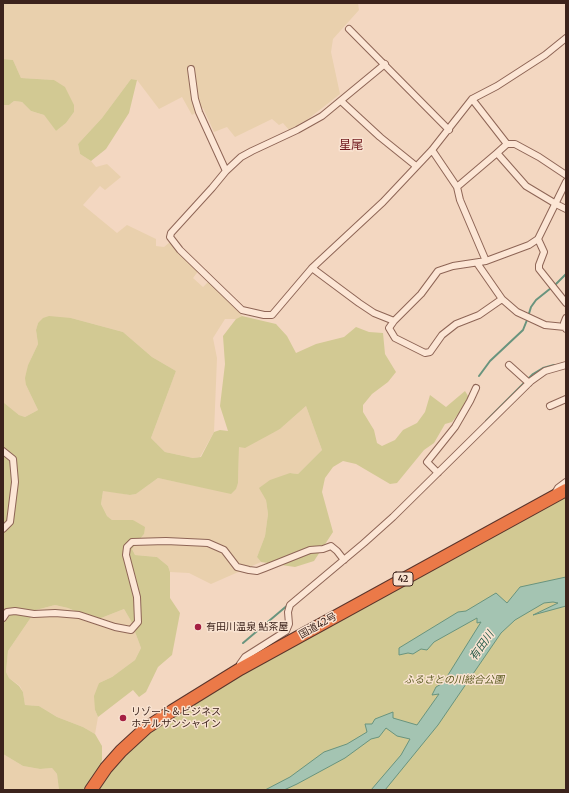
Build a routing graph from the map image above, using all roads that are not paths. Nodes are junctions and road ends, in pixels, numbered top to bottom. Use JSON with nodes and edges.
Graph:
{"nodes":[{"id":1,"x":349,"y":29,"type":"dead end"},
{"id":2,"x":566,"y":38,"type":"edge"},
{"id":3,"x":385,"y":64,"type":"junction"},
{"id":4,"x":191,"y":69,"type":"dead end"},
{"id":5,"x":472,"y":99,"type":"junction"},
{"id":6,"x":341,"y":101,"type":"junction"},
{"id":7,"x":449,"y":130,"type":"junction"},
{"id":8,"x":507,"y":144,"type":"junction"},
{"id":9,"x":432,"y":150,"type":"junction"},
{"id":10,"x":497,"y":153,"type":"junction"},
{"id":11,"x":416,"y":166,"type":"junction"},
{"id":12,"x":226,"y":171,"type":"junction"},
{"id":13,"x":566,"y":175,"type":"edge"},
{"id":14,"x":566,"y":182,"type":"edge"},
{"id":15,"x":457,"y":187,"type":"junction"},
{"id":16,"x":556,"y":204,"type":"junction"},
{"id":17,"x":566,"y":209,"type":"edge"},
{"id":18,"x":538,"y":239,"type":"junction"},
{"id":19,"x":486,"y":261,"type":"junction"},
{"id":20,"x":477,"y":263,"type":"junction"},
{"id":21,"x":312,"y":268,"type":"junction"},
{"id":22,"x":502,"y":299,"type":"junction"},
{"id":23,"x":566,"y":303,"type":"edge"},
{"id":24,"x":566,"y":318,"type":"edge"},
{"id":25,"x":394,"y":321,"type":"junction"},
{"id":26,"x":565,"y":328,"type":"edge"},
{"id":27,"x":509,"y":365,"type":"dead end"},
{"id":28,"x":566,"y":365,"type":"edge"},
{"id":29,"x":528,"y":383,"type":"junction"},
{"id":30,"x":476,"y":388,"type":"dead end"},
{"id":31,"x":566,"y":398,"type":"edge"},
{"id":32,"x":550,"y":406,"type":"dead end"},
{"id":33,"x":3,"y":451,"type":"edge"},
{"id":34,"x":438,"y":473,"type":"junction"},
{"id":35,"x":566,"y":482,"type":"edge"},
{"id":36,"x":566,"y":490,"type":"edge"},
{"id":37,"x":554,"y":496,"type":"junction"},
{"id":38,"x":3,"y":529,"type":"edge"},
{"id":39,"x":344,"y":560,"type":"junction"},
{"id":40,"x":3,"y":618,"type":"edge"},
{"id":41,"x":240,"y":669,"type":"junction"},
{"id":42,"x":91,"y":790,"type":"edge"}],
"edges":[{"from":1,"to":3,"type":"street"},
{"from":2,"to":5,"type":"street"},
{"from":3,"to":6,"type":"street"},
{"from":3,"to":7,"type":"street"},
{"from":4,"to":12,"type":"street"},
{"from":5,"to":7,"type":"street"},
{"from":5,"to":8,"type":"street"},
{"from":6,"to":11,"type":"street"},
{"from":6,"to":12,"type":"street"},
{"from":7,"to":9,"type":"street"},
{"from":8,"to":10,"type":"street"},
{"from":8,"to":13,"type":"street"},
{"from":9,"to":11,"type":"street"},
{"from":9,"to":15,"type":"street"},
{"from":10,"to":15,"type":"street"},
{"from":10,"to":16,"type":"street"},
{"from":11,"to":21,"type":"street"},
{"from":12,"to":21,"type":"street"},
{"from":14,"to":16,"type":"street"},
{"from":15,"to":19,"type":"street"},
{"from":16,"to":17,"type":"street"},
{"from":16,"to":18,"type":"street"},
{"from":18,"to":19,"type":"street"},
{"from":18,"to":23,"type":"street"},
{"from":19,"to":20,"type":"street"},
{"from":20,"to":22,"type":"street"},
{"from":20,"to":25,"type":"street"},
{"from":21,"to":25,"type":"street"},
{"from":22,"to":25,"type":"street"},
{"from":22,"to":26,"type":"street"},
{"from":24,"to":26,"type":"street"},
{"from":27,"to":29,"type":"street"},
{"from":28,"to":29,"type":"street"},
{"from":29,"to":34,"type":"street"},
{"from":30,"to":34,"type":"street"},
{"from":31,"to":32,"type":"street"},
{"from":33,"to":38,"type":"street"},
{"from":34,"to":39,"type":"street"},
{"from":35,"to":37,"type":"street"},
{"from":36,"to":37,"type":"highway","name":"国道42号","number":"42"},
{"from":37,"to":41,"type":"highway","name":"国道42号","number":"42"},
{"from":39,"to":40,"type":"street"},
{"from":39,"to":41,"type":"street"},
{"from":41,"to":42,"type":"highway","name":"国道42号","number":"42"}]}
